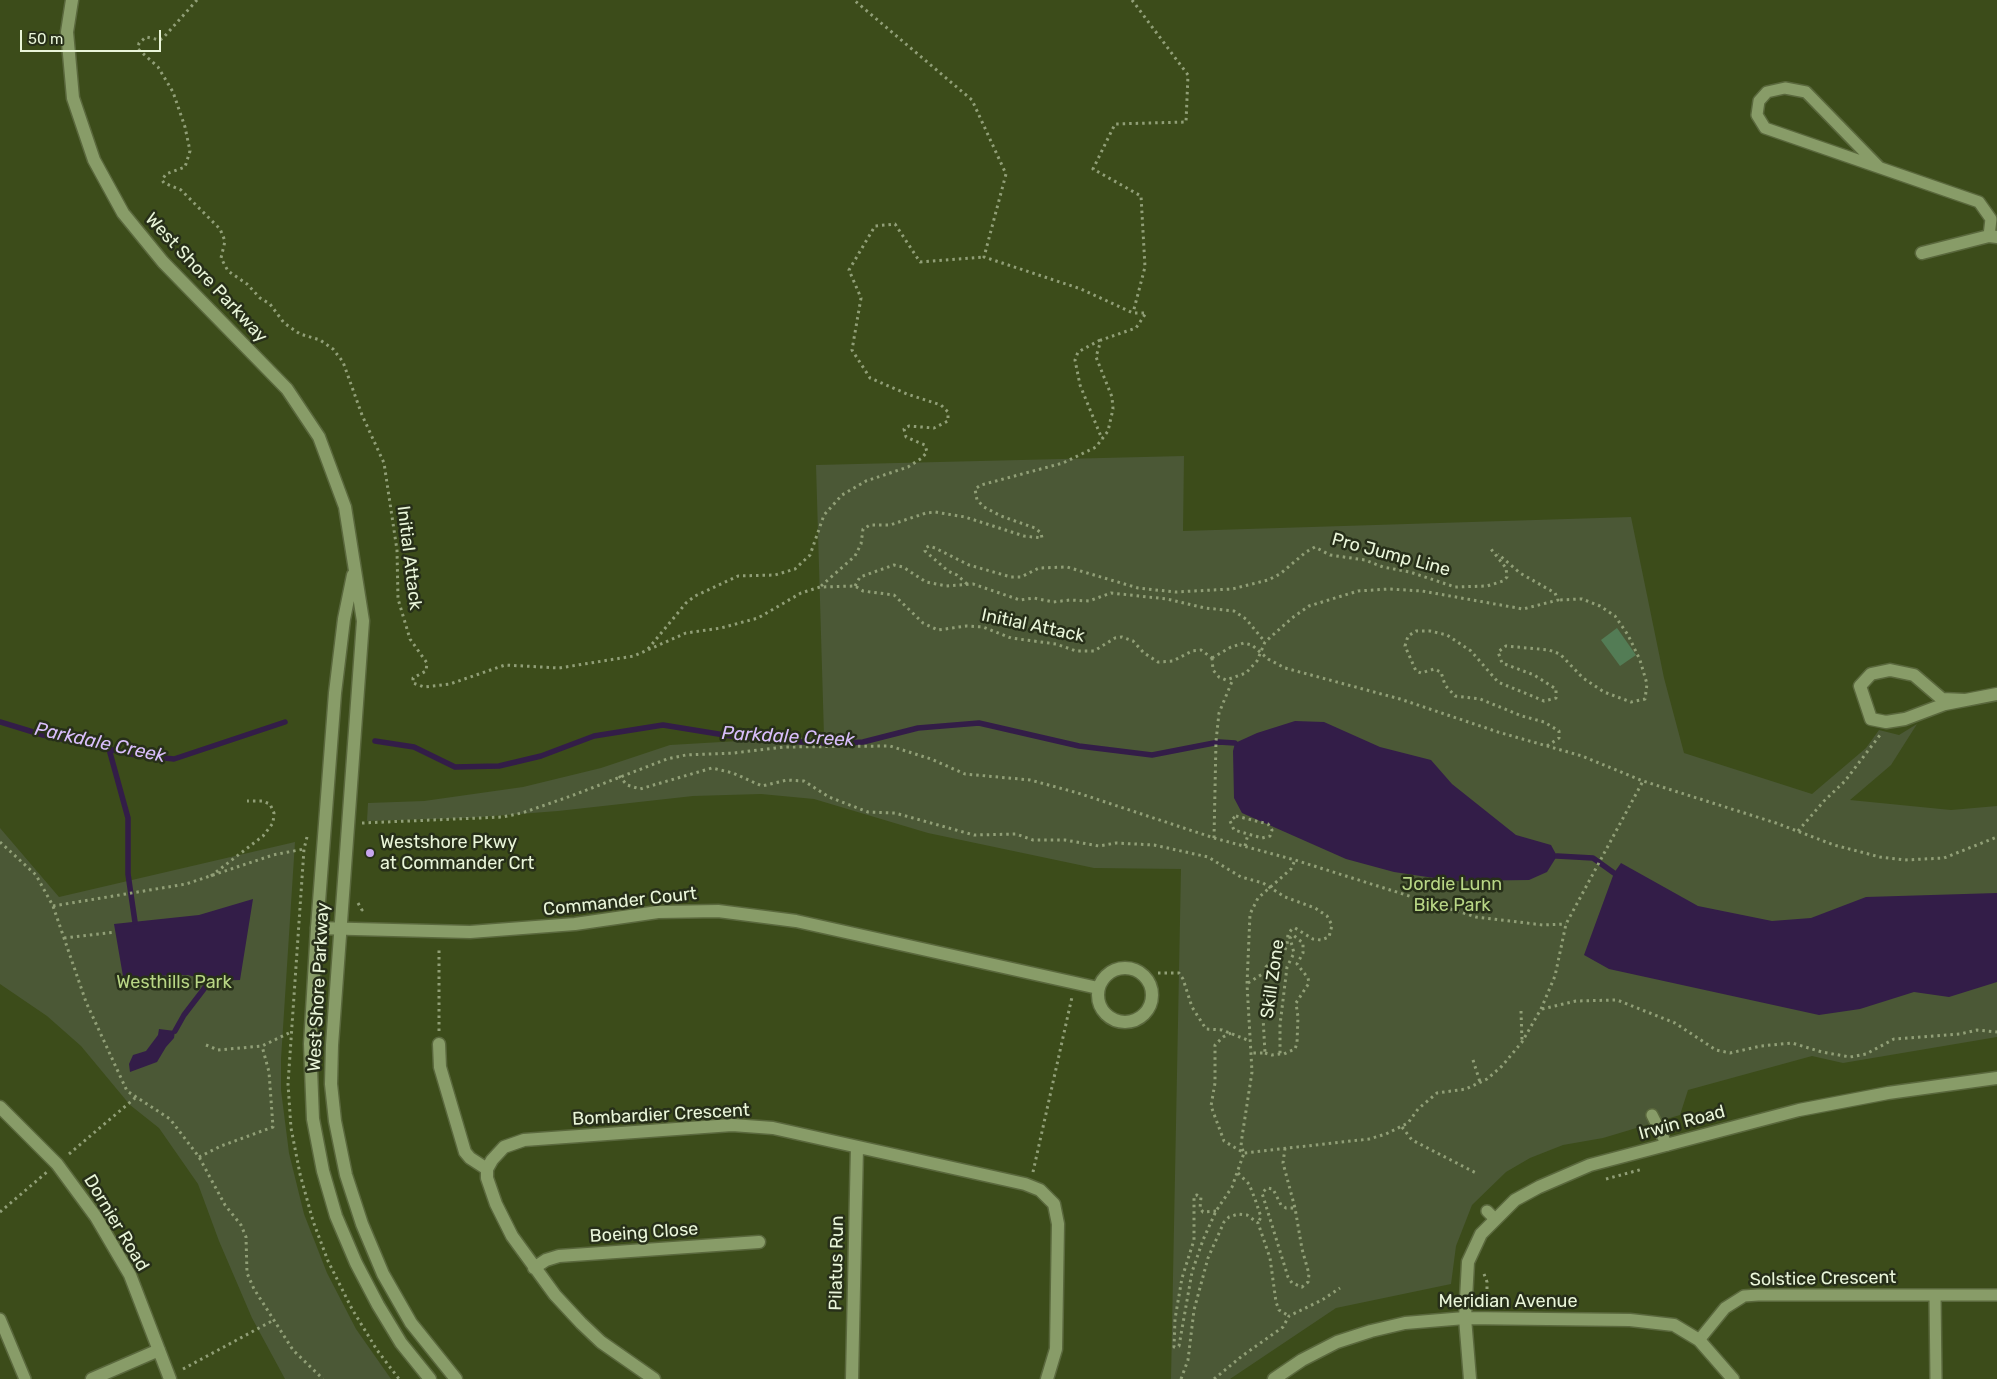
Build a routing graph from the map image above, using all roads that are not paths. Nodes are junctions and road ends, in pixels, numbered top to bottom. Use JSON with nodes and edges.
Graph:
{"nodes":[{"id":1,"x":72,"y":0,"type":"edge"},
{"id":2,"x":1879,"y":167,"type":"junction"},
{"id":3,"x":1993,"y":236,"type":"edge"},
{"id":4,"x":1922,"y":252,"type":"dead end"},
{"id":5,"x":355,"y":567,"type":"junction"},
{"id":6,"x":1994,"y":695,"type":"edge"},
{"id":7,"x":1965,"y":700,"type":"junction"},
{"id":8,"x":317,"y":928,"type":"junction"},
{"id":9,"x":339,"y":929,"type":"junction"},
{"id":10,"x":1098,"y":988,"type":"junction"},
{"id":11,"x":439,"y":1039,"type":"road end"},
{"id":12,"x":1997,"y":1078,"type":"edge"},
{"id":13,"x":0,"y":1107,"type":"edge"},
{"id":14,"x":1652,"y":1115,"type":"dead end"},
{"id":15,"x":1667,"y":1145,"type":"junction"},
{"id":16,"x":857,"y":1147,"type":"junction"},
{"id":17,"x":487,"y":1169,"type":"junction"},
{"id":18,"x":759,"y":1242,"type":"dead end"},
{"id":19,"x":534,"y":1268,"type":"junction"},
{"id":20,"x":1935,"y":1295,"type":"junction"},
{"id":21,"x":1997,"y":1296,"type":"edge"},
{"id":22,"x":1464,"y":1318,"type":"junction"},
{"id":23,"x":0,"y":1319,"type":"edge"},
{"id":24,"x":1699,"y":1340,"type":"junction"},
{"id":25,"x":159,"y":1350,"type":"junction"},
{"id":26,"x":173,"y":1376,"type":"edge"},
{"id":27,"x":1728,"y":1377,"type":"edge"},
{"id":28,"x":25,"y":1379,"type":"edge"},
{"id":29,"x":92,"y":1379,"type":"edge"},
{"id":30,"x":430,"y":1379,"type":"edge"},
{"id":31,"x":456,"y":1379,"type":"edge"},
{"id":32,"x":654,"y":1379,"type":"edge"},
{"id":33,"x":852,"y":1379,"type":"edge"},
{"id":34,"x":1047,"y":1379,"type":"edge"},
{"id":35,"x":1274,"y":1379,"type":"edge"},
{"id":36,"x":1470,"y":1379,"type":"edge"},
{"id":37,"x":1936,"y":1379,"type":"edge"}],
"edges":[{"from":1,"to":5,"type":"street","name":"West Shore Parkway"},
{"from":2,"to":2,"type":"lane"},
{"from":2,"to":3,"type":"lane"},
{"from":3,"to":4,"type":"street"},
{"from":5,"to":8,"type":"street","name":"West Shore Parkway"},
{"from":5,"to":9,"type":"street","name":"West Shore Parkway"},
{"from":6,"to":7,"type":"street"},
{"from":7,"to":7,"type":"street"},
{"from":8,"to":9,"type":"street","name":"Commander Court"},
{"from":8,"to":30,"type":"street","name":"West Shore Parkway"},
{"from":9,"to":10,"type":"street","name":"Commander Court"},
{"from":9,"to":31,"type":"street","name":"West Shore Parkway"},
{"from":10,"to":10,"type":"street"},
{"from":11,"to":17,"type":"street"},
{"from":12,"to":15,"type":"street","name":"Irwin Road"},
{"from":13,"to":25,"type":"street","name":"Dornier Road"},
{"from":14,"to":15,"type":"lane"},
{"from":15,"to":22,"type":"street","name":"Irwin Road"},
{"from":16,"to":17,"type":"street","name":"Bombardier Crescent"},
{"from":16,"to":33,"type":"street","name":"Pilatus Run"},
{"from":16,"to":34,"type":"street","name":"Bombardier Crescent"},
{"from":17,"to":19,"type":"street"},
{"from":18,"to":19,"type":"street","name":"Boeing Close"},
{"from":19,"to":32,"type":"street"},
{"from":20,"to":21,"type":"lane","name":"Solstice Crescent"},
{"from":20,"to":24,"type":"lane","name":"Solstice Crescent"},
{"from":20,"to":37,"type":"lane"},
{"from":22,"to":24,"type":"street","name":"Meridian Avenue"},
{"from":22,"to":35,"type":"street","name":"Meridian Avenue"},
{"from":22,"to":36,"type":"street","name":"Irwin Road"},
{"from":23,"to":28,"type":"lane"},
{"from":24,"to":27,"type":"street","name":"Meridian Avenue"},
{"from":25,"to":26,"type":"street","name":"Dornier Road"},
{"from":25,"to":29,"type":"street"}]}
